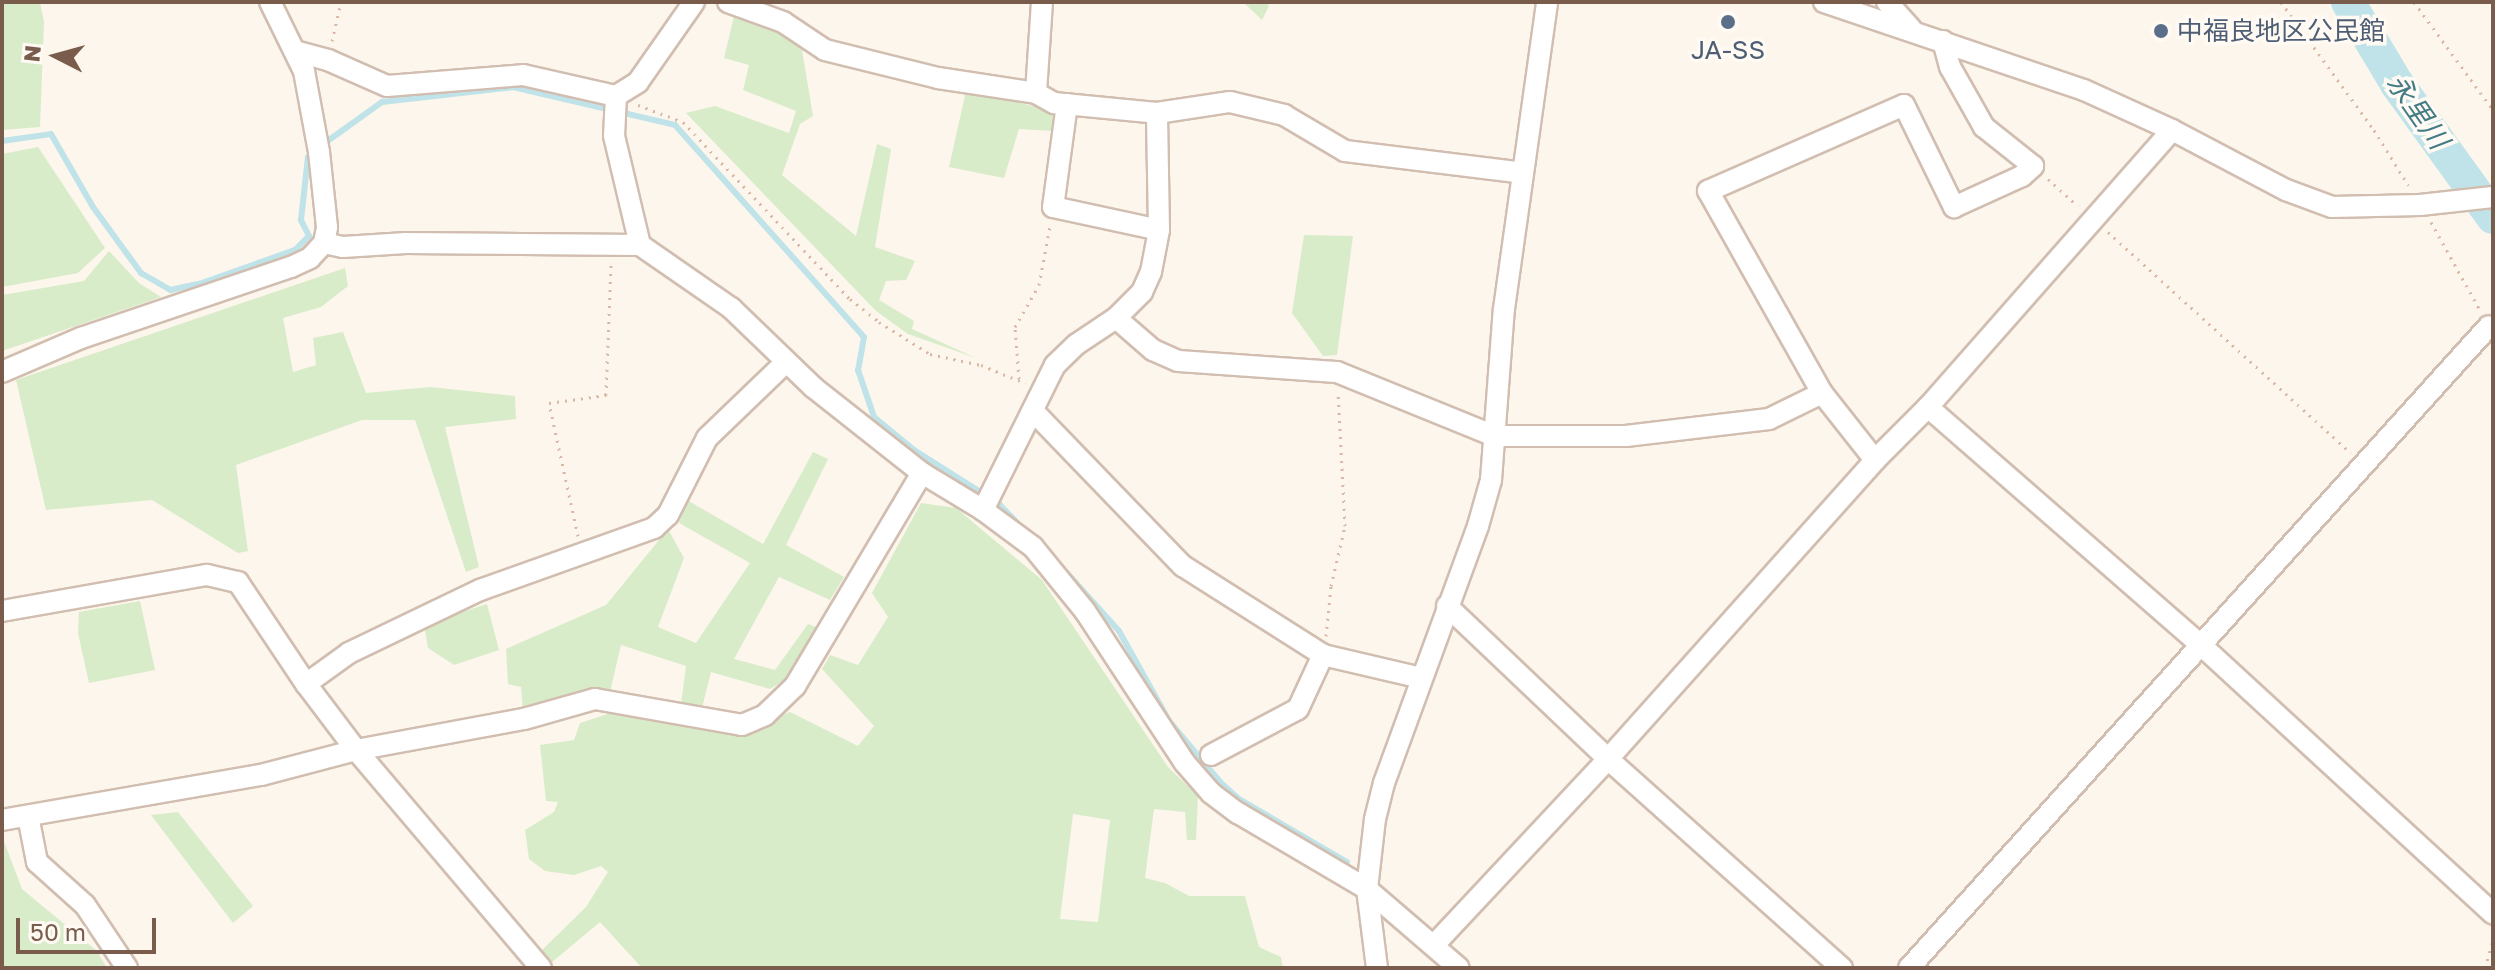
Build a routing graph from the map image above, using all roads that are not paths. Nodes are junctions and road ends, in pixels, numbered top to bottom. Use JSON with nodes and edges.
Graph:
{"nodes":[{"id":1,"x":270,"y":2,"type":"edge"},
{"id":2,"x":694,"y":2,"type":"edge"},
{"id":3,"x":728,"y":2,"type":"edge"},
{"id":4,"x":1042,"y":2,"type":"edge"},
{"id":5,"x":1547,"y":2,"type":"edge"},
{"id":6,"x":1824,"y":2,"type":"edge"},
{"id":7,"x":1887,"y":2,"type":"edge"},
{"id":8,"x":1913,"y":30,"type":"junction"},
{"id":9,"x":1943,"y":41,"type":"junction"},
{"id":10,"x":298,"y":52,"type":"junction"},
{"id":11,"x":1036,"y":93,"type":"junction"},
{"id":12,"x":615,"y":104,"type":"junction"},
{"id":13,"x":1067,"y":104,"type":"junction"},
{"id":14,"x":1157,"y":113,"type":"junction"},
{"id":15,"x":2172,"y":130,"type":"junction"},
{"id":16,"x":1523,"y":173,"type":"junction"},
{"id":17,"x":2493,"y":197,"type":"edge"},
{"id":18,"x":1159,"y":230,"type":"junction"},
{"id":19,"x":324,"y":243,"type":"junction"},
{"id":20,"x":640,"y":245,"type":"junction"},
{"id":21,"x":1116,"y":318,"type":"junction"},
{"id":22,"x":2489,"y":326,"type":"road end"},
{"id":23,"x":786,"y":362,"type":"junction"},
{"id":24,"x":2,"y":372,"type":"edge"},
{"id":25,"x":1822,"y":393,"type":"junction"},
{"id":26,"x":1038,"y":404,"type":"junction"},
{"id":27,"x":1928,"y":407,"type":"junction"},
{"id":28,"x":1495,"y":436,"type":"junction"},
{"id":29,"x":1875,"y":460,"type":"junction"},
{"id":30,"x":922,"y":473,"type":"junction"},
{"id":31,"x":988,"y":501,"type":"junction"},
{"id":32,"x":1447,"y":606,"type":"junction"},
{"id":33,"x":2,"y":611,"type":"edge"},
{"id":34,"x":2203,"y":647,"type":"junction"},
{"id":35,"x":1323,"y":655,"type":"junction"},
{"id":36,"x":1421,"y":678,"type":"junction"},
{"id":37,"x":306,"y":684,"type":"junction"},
{"id":38,"x":356,"y":750,"type":"junction"},
{"id":39,"x":1211,"y":755,"type":"dead end"},
{"id":40,"x":1608,"y":759,"type":"junction"},
{"id":41,"x":28,"y":816,"type":"junction"},
{"id":42,"x":2,"y":820,"type":"edge"},
{"id":43,"x":1367,"y":889,"type":"junction"},
{"id":44,"x":2493,"y":914,"type":"edge"},
{"id":45,"x":1434,"y":945,"type":"junction"},
{"id":46,"x":127,"y":968,"type":"edge"},
{"id":47,"x":541,"y":968,"type":"edge"},
{"id":48,"x":1377,"y":968,"type":"edge"},
{"id":49,"x":1459,"y":968,"type":"edge"},
{"id":50,"x":1842,"y":968,"type":"edge"},
{"id":51,"x":1909,"y":968,"type":"edge"}],
"edges":[{"from":1,"to":10,"type":"street"},
{"from":2,"to":12,"type":"street"},
{"from":3,"to":11,"type":"street"},
{"from":4,"to":11,"type":"street"},
{"from":5,"to":16,"type":"street"},
{"from":6,"to":8,"type":"street"},
{"from":7,"to":8,"type":"street"},
{"from":8,"to":9,"type":"street"},
{"from":9,"to":15,"type":"street"},
{"from":9,"to":25,"type":"street"},
{"from":10,"to":12,"type":"street"},
{"from":10,"to":19,"type":"street"},
{"from":11,"to":13,"type":"street"},
{"from":12,"to":20,"type":"street"},
{"from":13,"to":14,"type":"street"},
{"from":13,"to":18,"type":"street"},
{"from":14,"to":16,"type":"street"},
{"from":14,"to":18,"type":"street"},
{"from":15,"to":17,"type":"street"},
{"from":15,"to":27,"type":"street"},
{"from":16,"to":28,"type":"street"},
{"from":18,"to":21,"type":"street"},
{"from":19,"to":20,"type":"street"},
{"from":19,"to":24,"type":"street"},
{"from":20,"to":23,"type":"street"},
{"from":21,"to":26,"type":"street"},
{"from":21,"to":28,"type":"street"},
{"from":22,"to":34,"type":"street"},
{"from":23,"to":30,"type":"street"},
{"from":23,"to":37,"type":"street"},
{"from":25,"to":28,"type":"street"},
{"from":25,"to":29,"type":"street"},
{"from":26,"to":31,"type":"street"},
{"from":26,"to":35,"type":"street"},
{"from":27,"to":29,"type":"street"},
{"from":27,"to":34,"type":"street"},
{"from":28,"to":32,"type":"street"},
{"from":29,"to":40,"type":"street"},
{"from":30,"to":31,"type":"street"},
{"from":30,"to":38,"type":"street"},
{"from":31,"to":43,"type":"street"},
{"from":32,"to":36,"type":"street"},
{"from":32,"to":40,"type":"street"},
{"from":33,"to":37,"type":"street"},
{"from":34,"to":44,"type":"street"},
{"from":34,"to":51,"type":"street"},
{"from":35,"to":36,"type":"street"},
{"from":35,"to":39,"type":"street"},
{"from":36,"to":43,"type":"street"},
{"from":37,"to":38,"type":"street"},
{"from":38,"to":41,"type":"street"},
{"from":38,"to":47,"type":"street"},
{"from":40,"to":45,"type":"street"},
{"from":40,"to":50,"type":"street"},
{"from":41,"to":42,"type":"street"},
{"from":41,"to":46,"type":"street"},
{"from":43,"to":45,"type":"street"},
{"from":43,"to":48,"type":"street"},
{"from":45,"to":49,"type":"street"}]}
